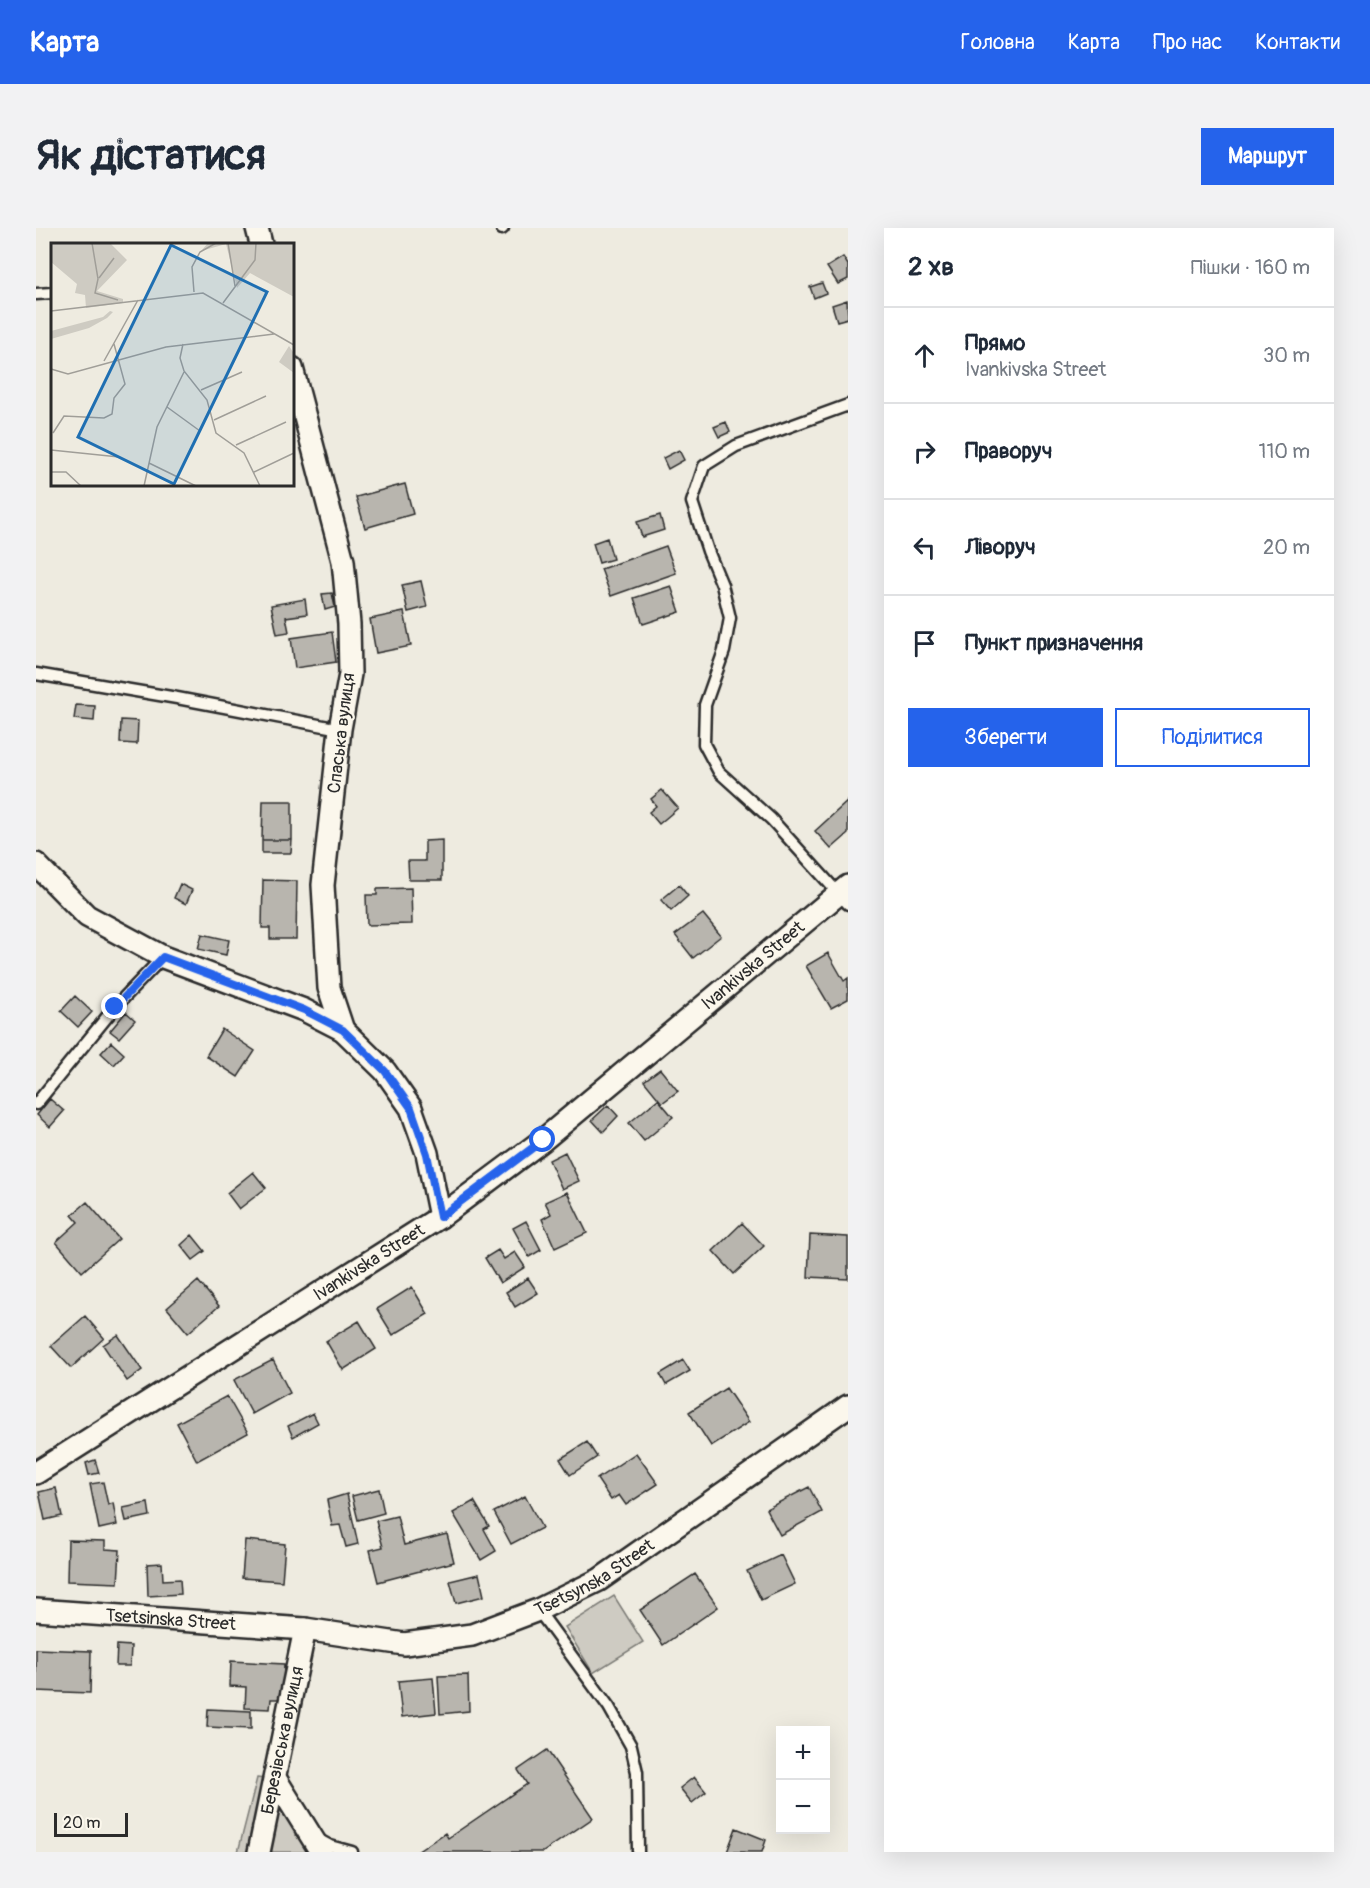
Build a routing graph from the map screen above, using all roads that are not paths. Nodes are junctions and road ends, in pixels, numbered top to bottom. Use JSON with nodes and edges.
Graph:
{"nodes":[{"id":1,"x":257,"y":228,"type":"edge"},
{"id":2,"x":261,"y":243,"type":"edge"},
{"id":3,"x":51,"y":293,"type":"edge"},
{"id":4,"x":36,"y":294,"type":"edge"},
{"id":5,"x":294,"y":376,"type":"edge"},
{"id":6,"x":848,"y":405,"type":"edge"},
{"id":7,"x":36,"y":674,"type":"edge"},
{"id":8,"x":340,"y":729,"type":"junction"},
{"id":9,"x":36,"y":864,"type":"edge"},
{"id":10,"x":845,"y":895,"type":"edge"},
{"id":11,"x":163,"y":957,"type":"junction"},
{"id":12,"x":343,"y":1030,"type":"junction"},
{"id":13,"x":36,"y":1104,"type":"edge"},
{"id":14,"x":440,"y":1217,"type":"junction"},
{"id":15,"x":848,"y":1406,"type":"edge"},
{"id":16,"x":36,"y":1473,"type":"edge"},
{"id":17,"x":36,"y":1610,"type":"edge"},
{"id":18,"x":538,"y":1610,"type":"junction"},
{"id":19,"x":304,"y":1629,"type":"junction"},
{"id":20,"x":275,"y":1778,"type":"junction"},
{"id":21,"x":309,"y":1834,"type":"junction"},
{"id":22,"x":259,"y":1852,"type":"edge"},
{"id":23,"x":321,"y":1852,"type":"edge"},
{"id":24,"x":352,"y":1852,"type":"edge"},
{"id":25,"x":638,"y":1852,"type":"edge"}],
"edges":[{"from":1,"to":2,"type":"street"},
{"from":3,"to":4,"type":"lane"},
{"from":5,"to":8,"type":"street","name":"Спаська вулиця"},
{"from":6,"to":10,"type":"lane"},
{"from":7,"to":8,"type":"lane"},
{"from":8,"to":12,"type":"street","name":"Спаська вулиця"},
{"from":9,"to":11,"type":"street"},
{"from":10,"to":14,"type":"street","name":"Ivankivska Street"},
{"from":11,"to":12,"type":"street"},
{"from":11,"to":13,"type":"lane"},
{"from":12,"to":14,"type":"street"},
{"from":14,"to":16,"type":"street","name":"Ivankivska Street"},
{"from":15,"to":18,"type":"street","name":"Tsetsynska Street"},
{"from":17,"to":19,"type":"street","name":"Tsetsinska Street"},
{"from":18,"to":19,"type":"street","name":"Tsetsynska Street"},
{"from":18,"to":25,"type":"lane"},
{"from":19,"to":20,"type":"street","name":"Березівська вулиця"},
{"from":20,"to":21,"type":"street"},
{"from":20,"to":22,"type":"street","name":"Березівська вулиця"},
{"from":21,"to":23,"type":"street"},
{"from":21,"to":24,"type":"lane"}]}
